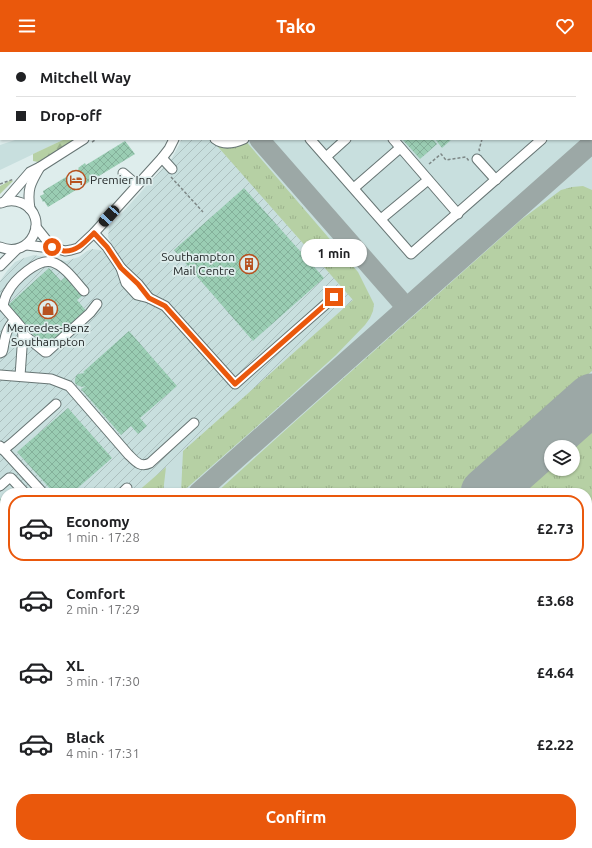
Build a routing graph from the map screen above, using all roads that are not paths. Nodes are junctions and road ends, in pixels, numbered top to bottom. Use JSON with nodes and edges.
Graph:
{"nodes":[{"id":1,"x":82,"y":140,"type":"edge"},
{"id":2,"x":174,"y":140,"type":"edge"},
{"id":3,"x":218,"y":140,"type":"edge"},
{"id":4,"x":241,"y":140,"type":"edge"},
{"id":5,"x":311,"y":140,"type":"edge"},
{"id":6,"x":345,"y":140,"type":"edge"},
{"id":7,"x":394,"y":140,"type":"edge"},
{"id":8,"x":541,"y":140,"type":"edge"},
{"id":9,"x":400,"y":148,"type":"junction"},
{"id":10,"x":326,"y":157,"type":"junction"},
{"id":11,"x":162,"y":158,"type":"junction"},
{"id":12,"x":477,"y":159,"type":"road end"},
{"id":13,"x":40,"y":167,"type":"junction"},
{"id":14,"x":170,"y":171,"type":"road end"},
{"id":15,"x":123,"y":173,"type":"dead end"},
{"id":16,"x":428,"y":180,"type":"junction"},
{"id":17,"x":496,"y":180,"type":"junction"},
{"id":18,"x":137,"y":185,"type":"junction"},
{"id":19,"x":354,"y":188,"type":"junction"},
{"id":20,"x":2,"y":202,"type":"edge"},
{"id":21,"x":30,"y":209,"type":"junction"},
{"id":22,"x":458,"y":214,"type":"junction"},
{"id":23,"x":381,"y":219,"type":"junction"},
{"id":24,"x":36,"y":227,"type":"junction"},
{"id":25,"x":94,"y":233,"type":"junction"},
{"id":26,"x":27,"y":245,"type":"junction"},
{"id":27,"x":52,"y":247,"type":"junction"},
{"id":28,"x":0,"y":248,"type":"edge"},
{"id":29,"x":16,"y":250,"type":"junction"},
{"id":30,"x":0,"y":266,"type":"edge"},
{"id":31,"x":84,"y":291,"type":"dead end"},
{"id":32,"x":334,"y":297,"type":"dead end"},
{"id":33,"x":97,"y":304,"type":"dead end"},
{"id":34,"x":15,"y":320,"type":"junction"},
{"id":35,"x":23,"y":334,"type":"junction"},
{"id":36,"x":0,"y":353,"type":"edge"},
{"id":37,"x":0,"y":375,"type":"edge"},
{"id":38,"x":20,"y":376,"type":"junction"},
{"id":39,"x":56,"y":404,"type":"dead end"},
{"id":40,"x":194,"y":423,"type":"dead end"},
{"id":41,"x":2,"y":448,"type":"edge"},
{"id":42,"x":0,"y":486,"type":"edge"},
{"id":43,"x":20,"y":488,"type":"edge"},
{"id":44,"x":38,"y":488,"type":"edge"}],
"edges":[{"from":1,"to":13,"type":"street"},
{"from":2,"to":11,"type":"street"},
{"from":3,"to":4,"type":"street"},
{"from":5,"to":10,"type":"street"},
{"from":6,"to":10,"type":"street"},
{"from":7,"to":9,"type":"street"},
{"from":8,"to":17,"type":"street"},
{"from":9,"to":16,"type":"street"},
{"from":9,"to":19,"type":"street"},
{"from":10,"to":19,"type":"street"},
{"from":11,"to":14,"type":"street"},
{"from":11,"to":18,"type":"street"},
{"from":12,"to":17,"type":"street"},
{"from":13,"to":20,"type":"street"},
{"from":13,"to":21,"type":"street"},
{"from":15,"to":18,"type":"street"},
{"from":16,"to":22,"type":"street"},
{"from":16,"to":23,"type":"street"},
{"from":17,"to":22,"type":"street"},
{"from":18,"to":25,"type":"street"},
{"from":19,"to":23,"type":"street"},
{"from":20,"to":21,"type":"street"},
{"from":21,"to":24,"type":"street"},
{"from":22,"to":23,"type":"street"},
{"from":24,"to":26,"type":"street"},
{"from":24,"to":27,"type":"street"},
{"from":25,"to":27,"type":"street"},
{"from":25,"to":32,"type":"street"},
{"from":26,"to":27,"type":"street"},
{"from":26,"to":29,"type":"street"},
{"from":28,"to":29,"type":"street"},
{"from":29,"to":30,"type":"street"},
{"from":31,"to":34,"type":"street"},
{"from":33,"to":35,"type":"street"},
{"from":34,"to":35,"type":"street"},
{"from":34,"to":36,"type":"street"},
{"from":35,"to":38,"type":"street"},
{"from":37,"to":38,"type":"street"},
{"from":38,"to":40,"type":"street"},
{"from":39,"to":41,"type":"street"},
{"from":41,"to":44,"type":"street"},
{"from":42,"to":43,"type":"street"}]}
